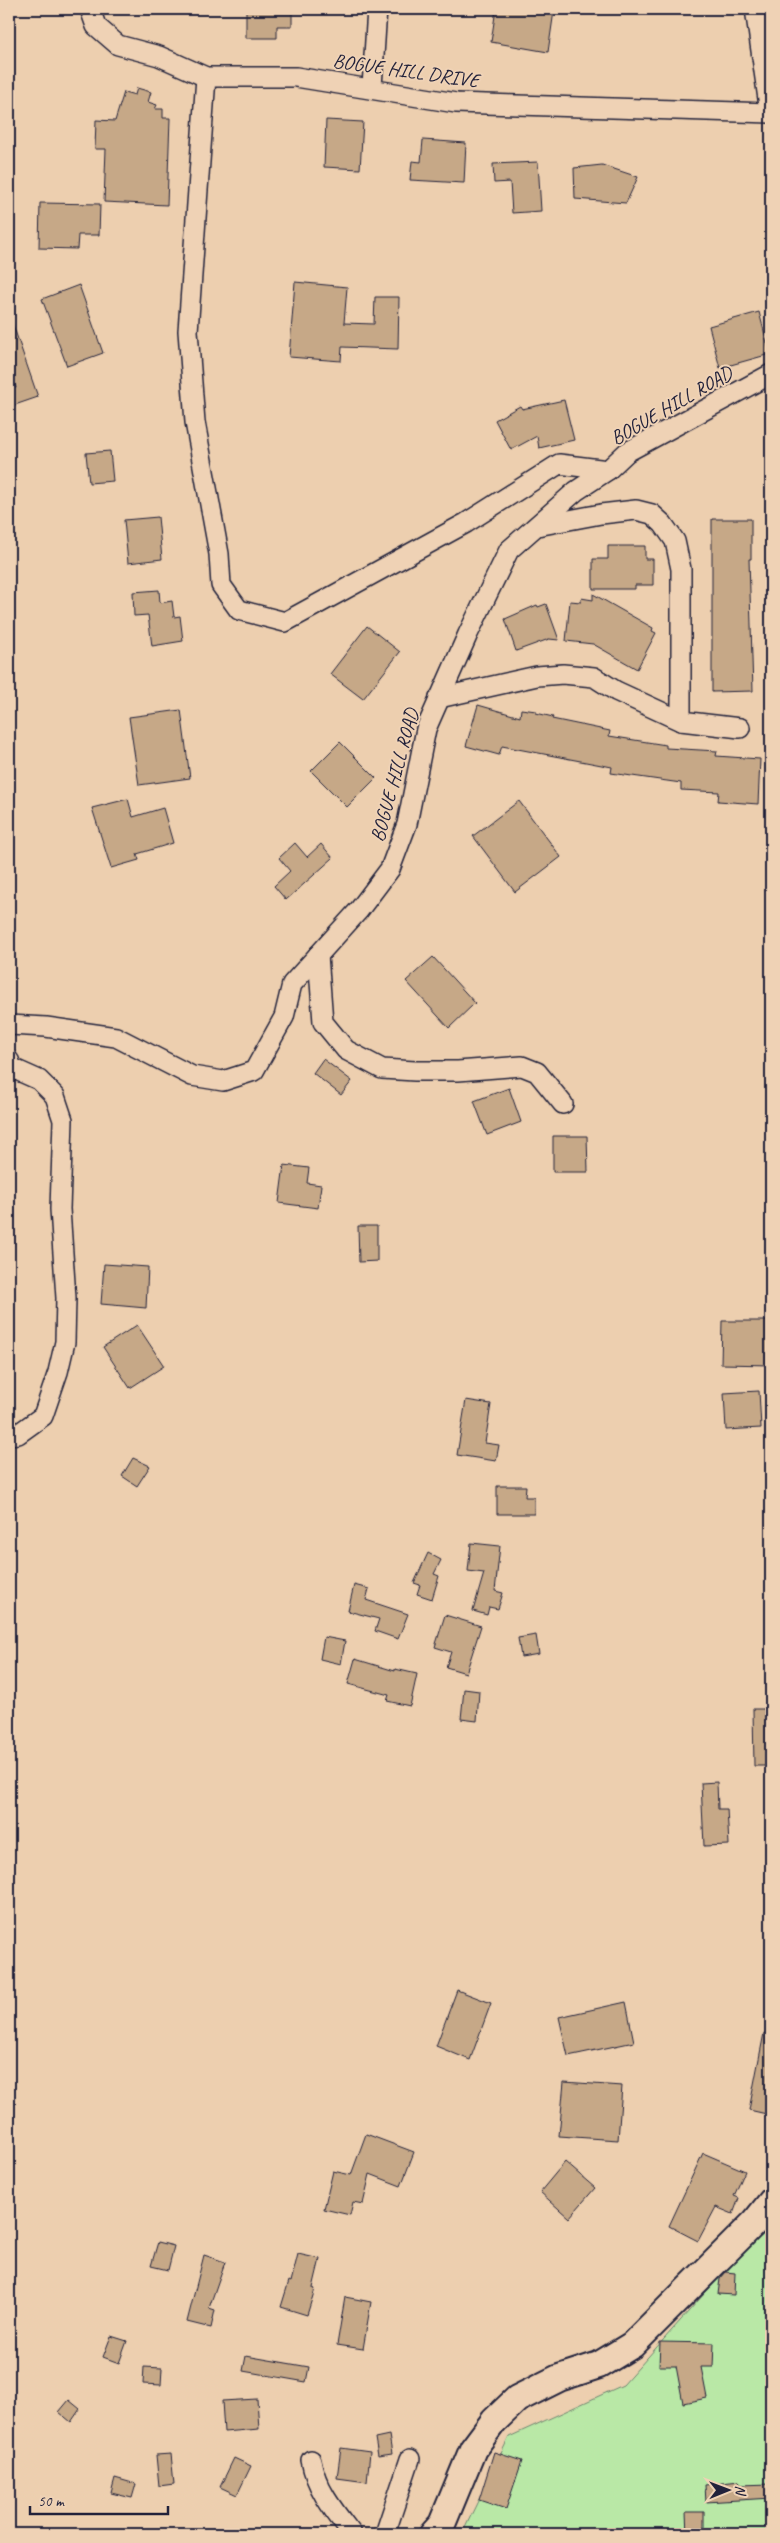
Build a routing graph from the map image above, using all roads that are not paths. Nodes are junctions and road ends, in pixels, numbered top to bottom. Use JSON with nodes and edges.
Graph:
{"nodes":[{"id":1,"x":90,"y":9,"type":"edge"},
{"id":2,"x":377,"y":9,"type":"edge"},
{"id":3,"x":755,"y":9,"type":"edge"},
{"id":4,"x":206,"y":77,"type":"junction"},
{"id":5,"x":372,"y":87,"type":"junction"},
{"id":6,"x":771,"y":113,"type":"edge"},
{"id":7,"x":771,"y":374,"type":"edge"},
{"id":8,"x":608,"y":470,"type":"junction"},
{"id":9,"x":536,"y":527,"type":"junction"},
{"id":10,"x":439,"y":698,"type":"junction"},
{"id":11,"x":681,"y":721,"type":"junction"},
{"id":12,"x":740,"y":728,"type":"dead end"},
{"id":13,"x":318,"y":955,"type":"junction"},
{"id":14,"x":9,"y":1025,"type":"edge"},
{"id":15,"x":9,"y":1060,"type":"edge"},
{"id":16,"x":564,"y":1104,"type":"dead end"},
{"id":17,"x":9,"y":1435,"type":"edge"},
{"id":18,"x":771,"y":2202,"type":"edge"},
{"id":19,"x":410,"y":2459,"type":"dead end"},
{"id":20,"x":310,"y":2460,"type":"dead end"},
{"id":21,"x":352,"y":2534,"type":"edge"},
{"id":22,"x":384,"y":2534,"type":"edge"},
{"id":23,"x":433,"y":2534,"type":"edge"}],
"edges":[{"from":1,"to":4,"type":"street","name":"BOGUE HILL DRIVE"},
{"from":2,"to":5,"type":"street"},
{"from":3,"to":6,"type":"street"},
{"from":4,"to":5,"type":"street","name":"BOGUE HILL DRIVE"},
{"from":4,"to":8,"type":"street"},
{"from":5,"to":6,"type":"street","name":"BOGUE HILL DRIVE"},
{"from":7,"to":8,"type":"street","name":"BOGUE HILL ROAD"},
{"from":8,"to":9,"type":"street","name":"BOGUE HILL ROAD"},
{"from":9,"to":10,"type":"street","name":"BOGUE HILL ROAD"},
{"from":9,"to":11,"type":"street"},
{"from":10,"to":11,"type":"street"},
{"from":10,"to":13,"type":"street","name":"BOGUE HILL ROAD"},
{"from":11,"to":12,"type":"street"},
{"from":13,"to":14,"type":"street","name":"BOGUE HILL ROAD"},
{"from":13,"to":16,"type":"street"},
{"from":15,"to":17,"type":"street"},
{"from":18,"to":23,"type":"street"},
{"from":19,"to":22,"type":"street"},
{"from":20,"to":21,"type":"street"}]}
